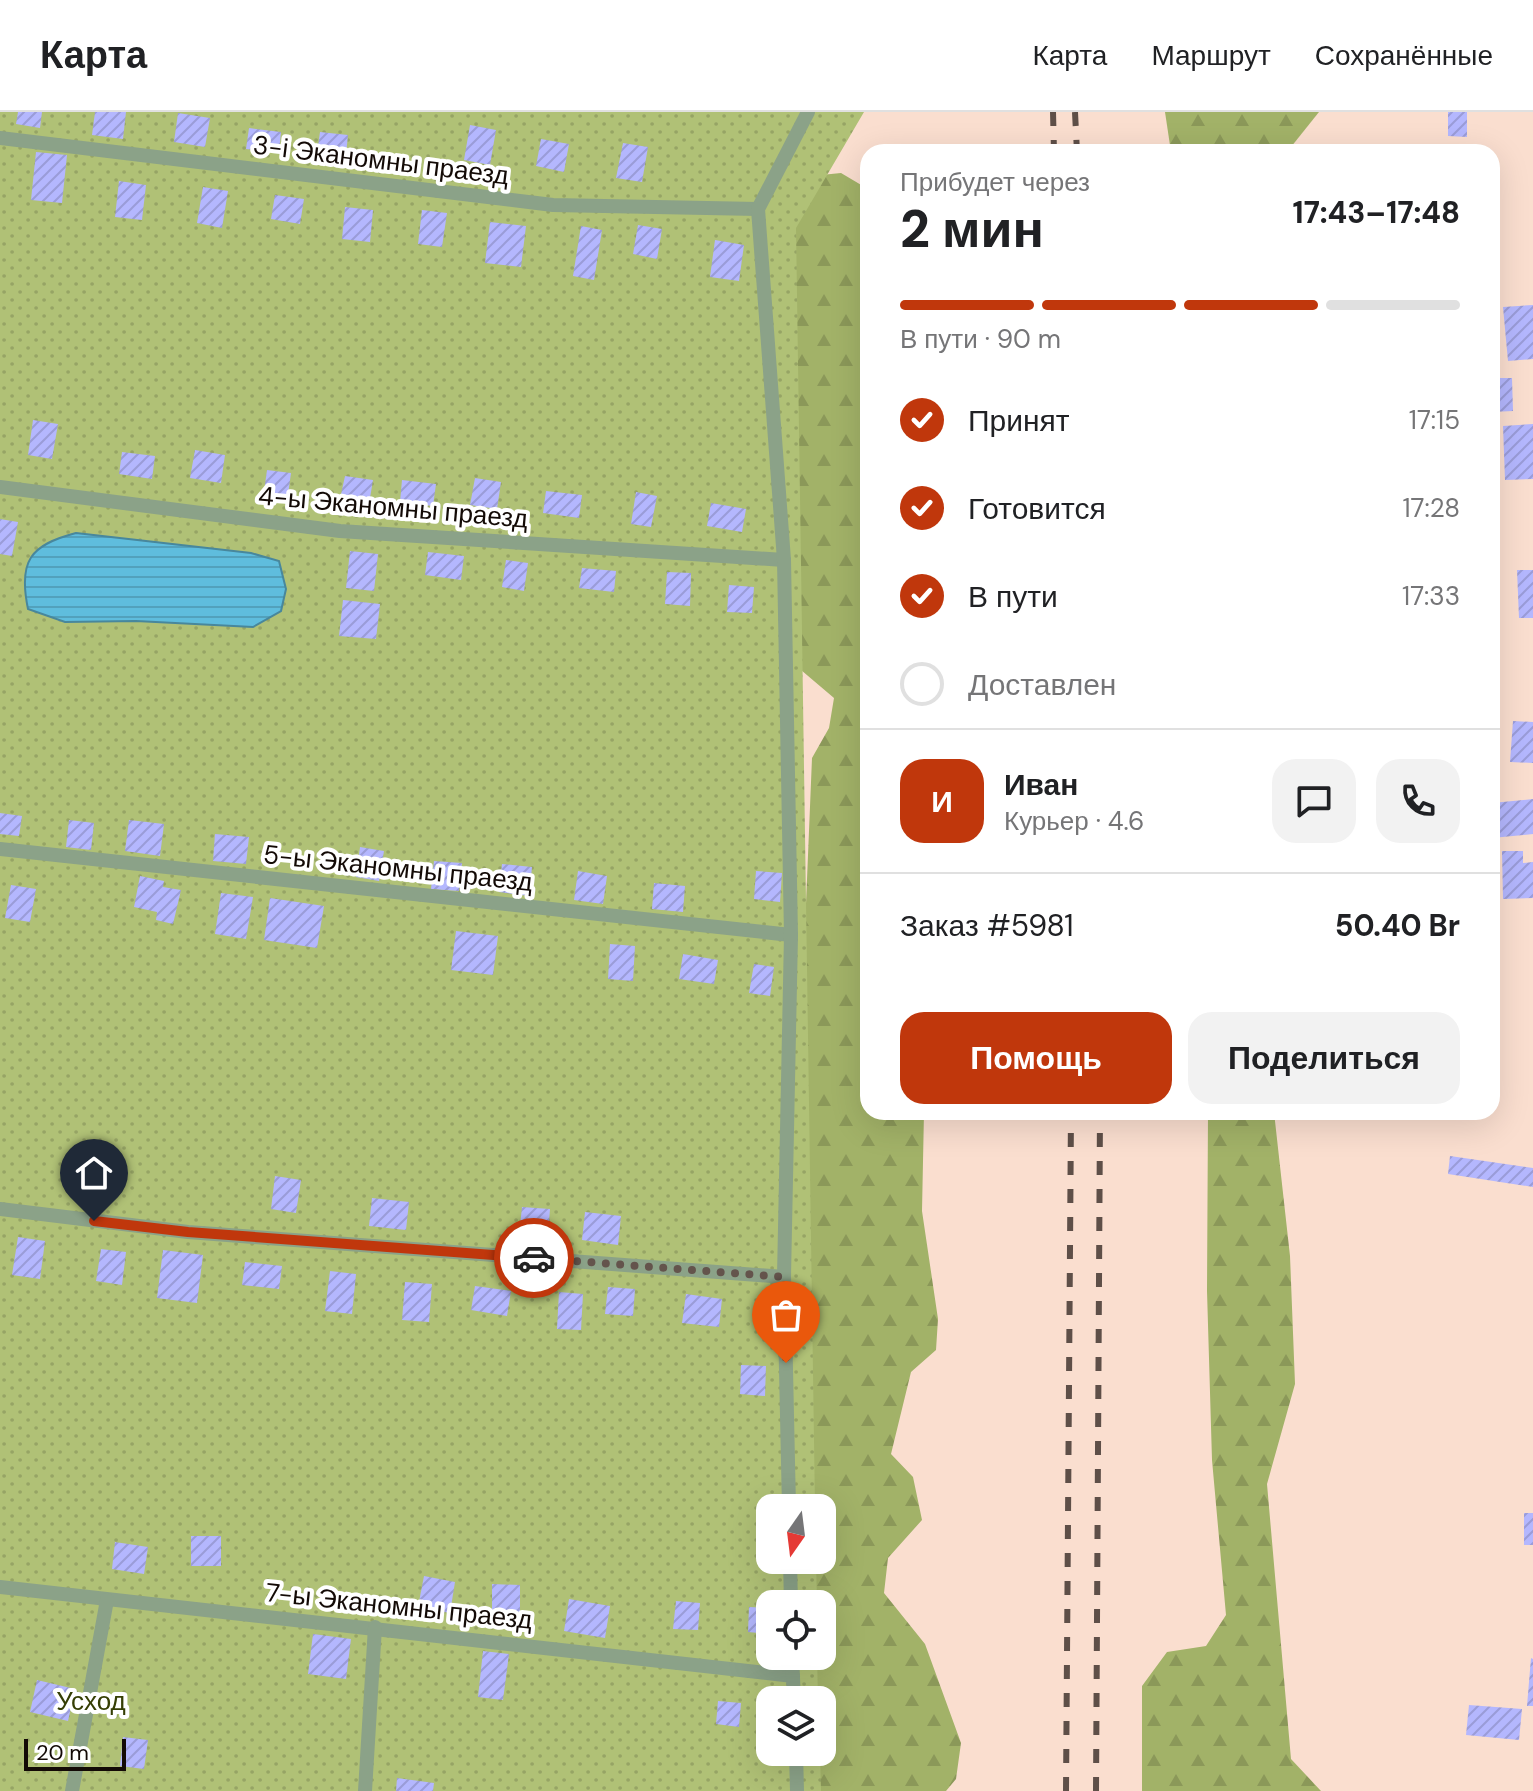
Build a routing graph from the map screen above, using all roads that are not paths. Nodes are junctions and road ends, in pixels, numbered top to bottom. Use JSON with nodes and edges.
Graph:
{"nodes":[{"id":1,"x":808,"y":112,"type":"edge"},
{"id":2,"x":0,"y":138,"type":"edge"},
{"id":3,"x":758,"y":209,"type":"junction"},
{"id":4,"x":0,"y":487,"type":"edge"},
{"id":5,"x":784,"y":560,"type":"junction"},
{"id":6,"x":0,"y":849,"type":"edge"},
{"id":7,"x":791,"y":935,"type":"junction"},
{"id":8,"x":0,"y":1209,"type":"edge"},
{"id":9,"x":784,"y":1277,"type":"junction"},
{"id":10,"x":789,"y":1494,"type":"edge"},
{"id":11,"x":0,"y":1587,"type":"edge"},
{"id":12,"x":107,"y":1600,"type":"junction"},
{"id":13,"x":375,"y":1627,"type":"junction"},
{"id":14,"x":793,"y":1670,"type":"edge"},
{"id":15,"x":793,"y":1676,"type":"junction"},
{"id":16,"x":793,"y":1686,"type":"edge"},
{"id":17,"x":796,"y":1766,"type":"edge"},
{"id":18,"x":72,"y":1791,"type":"edge"},
{"id":19,"x":365,"y":1791,"type":"edge"},
{"id":20,"x":797,"y":1791,"type":"edge"}],
"edges":[{"from":1,"to":3,"type":"lane"},
{"from":2,"to":3,"type":"lane","name":"3-і Эканомны праезд"},
{"from":3,"to":5,"type":"lane"},
{"from":4,"to":5,"type":"lane","name":"4-ы Эканомны праезд"},
{"from":5,"to":7,"type":"lane"},
{"from":6,"to":7,"type":"lane","name":"5-ы Эканомны праезд"},
{"from":7,"to":9,"type":"lane"},
{"from":8,"to":9,"type":"lane"},
{"from":9,"to":10,"type":"lane"},
{"from":11,"to":12,"type":"lane","name":"7-ы Эканомны праезд"},
{"from":12,"to":13,"type":"lane","name":"7-ы Эканомны праезд"},
{"from":12,"to":18,"type":"lane"},
{"from":13,"to":15,"type":"lane","name":"7-ы Эканомны праезд"},
{"from":13,"to":19,"type":"lane"},
{"from":14,"to":15,"type":"lane"},
{"from":15,"to":16,"type":"lane"},
{"from":17,"to":20,"type":"lane"}]}
